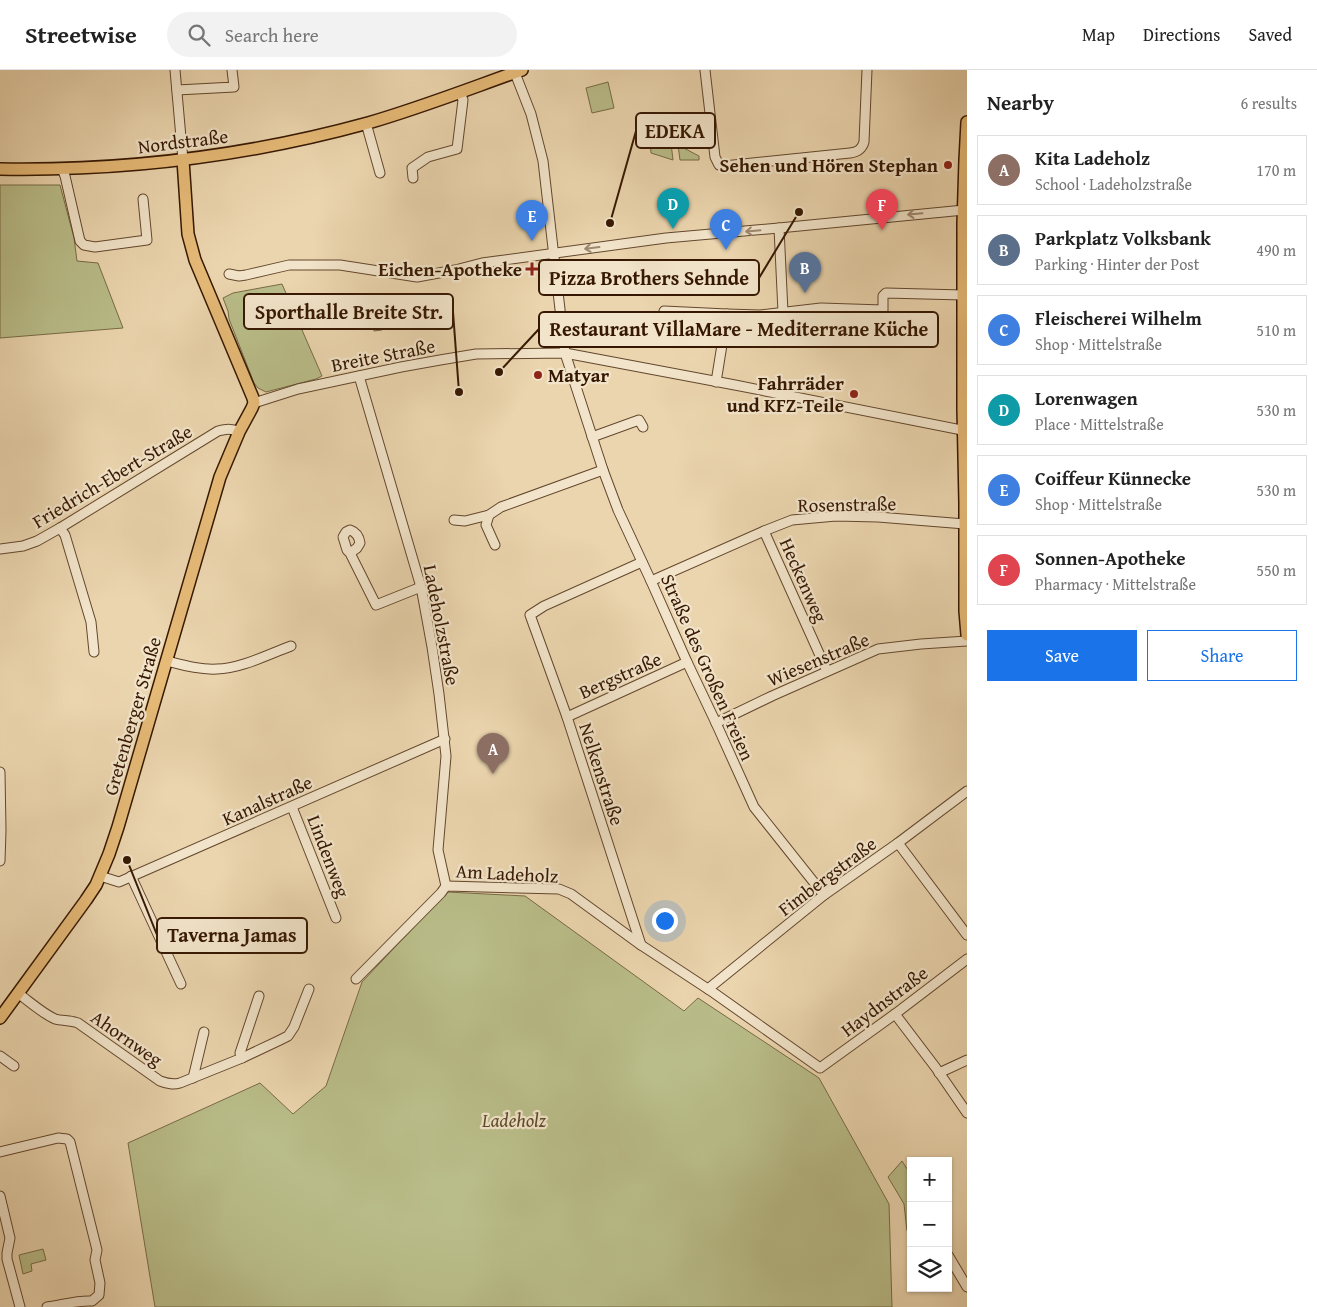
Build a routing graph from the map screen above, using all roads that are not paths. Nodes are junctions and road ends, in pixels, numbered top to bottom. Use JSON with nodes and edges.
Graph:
{"nodes":[{"id":1,"x":175,"y":70,"type":"edge"},
{"id":2,"x":232,"y":70,"type":"edge"},
{"id":3,"x":705,"y":70,"type":"edge"},
{"id":4,"x":867,"y":70,"type":"edge"},
{"id":5,"x":518,"y":71,"type":"edge"},
{"id":6,"x":177,"y":90,"type":"junction"},
{"id":7,"x":460,"y":92,"type":"junction"},
{"id":8,"x":967,"y":122,"type":"edge"},
{"id":9,"x":366,"y":123,"type":"junction"},
{"id":10,"x":183,"y":160,"type":"junction"},
{"id":11,"x":966,"y":160,"type":"edge"},
{"id":12,"x":62,"y":169,"type":"junction"},
{"id":13,"x":0,"y":170,"type":"edge"},
{"id":14,"x":380,"y":173,"type":"dead end"},
{"id":15,"x":413,"y":178,"type":"dead end"},
{"id":16,"x":143,"y":199,"type":"dead end"},
{"id":17,"x":964,"y":210,"type":"junction"},
{"id":18,"x":779,"y":228,"type":"junction"},
{"id":19,"x":553,"y":253,"type":"junction"},
{"id":20,"x":230,"y":274,"type":"dead end"},
{"id":21,"x":963,"y":295,"type":"junction"},
{"id":22,"x":664,"y":312,"type":"dead end"},
{"id":23,"x":783,"y":312,"type":"junction"},
{"id":24,"x":727,"y":314,"type":"junction"},
{"id":25,"x":565,"y":353,"type":"junction"},
{"id":26,"x":359,"y":376,"type":"junction"},
{"id":27,"x":716,"y":382,"type":"junction"},
{"id":28,"x":254,"y":402,"type":"junction"},
{"id":29,"x":643,"y":427,"type":"dead end"},
{"id":30,"x":965,"y":431,"type":"edge"},
{"id":31,"x":239,"y":432,"type":"junction"},
{"id":32,"x":592,"y":437,"type":"junction"},
{"id":33,"x":603,"y":470,"type":"junction"},
{"id":34,"x":489,"y":515,"type":"junction"},
{"id":35,"x":454,"y":520,"type":"dead end"},
{"id":36,"x":965,"y":524,"type":"junction"},
{"id":37,"x":60,"y":528,"type":"junction"},
{"id":38,"x":764,"y":531,"type":"junction"},
{"id":39,"x":495,"y":545,"type":"dead end"},
{"id":40,"x":0,"y":549,"type":"edge"},
{"id":41,"x":350,"y":553,"type":"dead end"},
{"id":42,"x":642,"y":562,"type":"junction"},
{"id":43,"x":651,"y":580,"type":"junction"},
{"id":44,"x":421,"y":587,"type":"junction"},
{"id":45,"x":967,"y":635,"type":"edge"},
{"id":46,"x":967,"y":641,"type":"edge"},
{"id":47,"x":291,"y":646,"type":"dead end"},
{"id":48,"x":94,"y":652,"type":"dead end"},
{"id":49,"x":166,"y":661,"type":"junction"},
{"id":50,"x":687,"y":662,"type":"junction"},
{"id":51,"x":827,"y":671,"type":"junction"},
{"id":52,"x":567,"y":717,"type":"junction"},
{"id":53,"x":716,"y":723,"type":"junction"},
{"id":54,"x":445,"y":739,"type":"junction"},
{"id":55,"x":0,"y":772,"type":"edge"},
{"id":56,"x":967,"y":791,"type":"edge"},
{"id":57,"x":292,"y":807,"type":"junction"},
{"id":58,"x":1,"y":830,"type":"edge"},
{"id":59,"x":898,"y":843,"type":"junction"},
{"id":60,"x":0,"y":861,"type":"edge"},
{"id":61,"x":100,"y":876,"type":"junction"},
{"id":62,"x":131,"y":876,"type":"junction"},
{"id":63,"x":446,"y":886,"type":"junction"},
{"id":64,"x":824,"y":895,"type":"junction"},
{"id":65,"x":336,"y":918,"type":"dead end"},
{"id":66,"x":967,"y":935,"type":"edge"},
{"id":67,"x":641,"y":945,"type":"junction"},
{"id":68,"x":967,"y":959,"type":"edge"},
{"id":69,"x":356,"y":979,"type":"dead end"},
{"id":70,"x":181,"y":984,"type":"dead end"},
{"id":71,"x":308,"y":989,"type":"dead end"},
{"id":72,"x":708,"y":989,"type":"junction"},
{"id":73,"x":18,"y":994,"type":"junction"},
{"id":74,"x":259,"y":996,"type":"dead end"},
{"id":75,"x":2,"y":1011,"type":"edge"},
{"id":76,"x":895,"y":1014,"type":"junction"},
{"id":77,"x":204,"y":1032,"type":"dead end"},
{"id":78,"x":0,"y":1056,"type":"edge"},
{"id":79,"x":242,"y":1058,"type":"junction"},
{"id":80,"x":967,"y":1060,"type":"edge"},
{"id":81,"x":14,"y":1066,"type":"dead end"},
{"id":82,"x":820,"y":1068,"type":"joint"},
{"id":83,"x":939,"y":1073,"type":"junction"},
{"id":84,"x":193,"y":1078,"type":"junction"},
{"id":85,"x":967,"y":1111,"type":"edge"},
{"id":86,"x":0,"y":1152,"type":"edge"},
{"id":87,"x":0,"y":1196,"type":"edge"},
{"id":88,"x":952,"y":1261,"type":"edge"},
{"id":89,"x":967,"y":1287,"type":"edge"},
{"id":90,"x":93,"y":1304,"type":"edge"},
{"id":91,"x":20,"y":1307,"type":"edge"},
{"id":92,"x":47,"y":1307,"type":"edge"}],
"edges":[{"from":1,"to":6,"type":"street"},
{"from":2,"to":6,"type":"street"},
{"from":3,"to":4,"type":"street"},
{"from":5,"to":7,"type":"main road","name":"Nordstraße"},
{"from":5,"to":19,"type":"street","name":"Straße des Großen Freien"},
{"from":6,"to":10,"type":"street"},
{"from":7,"to":9,"type":"main road","name":"Nordstraße"},
{"from":7,"to":15,"type":"street"},
{"from":8,"to":11,"type":"main road"},
{"from":9,"to":10,"type":"main road","name":"Nordstraße"},
{"from":9,"to":14,"type":"street"},
{"from":10,"to":12,"type":"main road","name":"Nordstraße"},
{"from":10,"to":28,"type":"main road"},
{"from":11,"to":17,"type":"main road"},
{"from":12,"to":13,"type":"main road","name":"Nordstraße"},
{"from":12,"to":16,"type":"street"},
{"from":17,"to":18,"type":"street","one_way":true},
{"from":17,"to":21,"type":"main road"},
{"from":18,"to":19,"type":"street","one_way":true},
{"from":18,"to":23,"type":"street"},
{"from":19,"to":20,"type":"street"},
{"from":19,"to":25,"type":"street","name":"Straße des Großen Freien"},
{"from":21,"to":23,"type":"street"},
{"from":21,"to":30,"type":"main road"},
{"from":22,"to":24,"type":"street"},
{"from":23,"to":24,"type":"street"},
{"from":24,"to":27,"type":"street"},
{"from":25,"to":26,"type":"street","name":"Breite Straße"},
{"from":25,"to":27,"type":"street","name":"Breite Straße"},
{"from":25,"to":32,"type":"street","name":"Straße des Großen Freien"},
{"from":26,"to":28,"type":"street","name":"Breite Straße"},
{"from":26,"to":44,"type":"street","name":"Ladeholzstraße"},
{"from":27,"to":30,"type":"street","name":"Breite Straße"},
{"from":28,"to":31,"type":"main road","name":"Gretenberger Straße"},
{"from":29,"to":32,"type":"street"},
{"from":30,"to":36,"type":"main road"},
{"from":31,"to":37,"type":"street","name":"Friedrich-Ebert-Straße"},
{"from":31,"to":49,"type":"main road","name":"Gretenberger Straße"},
{"from":32,"to":33,"type":"street","name":"Straße des Großen Freien"},
{"from":33,"to":34,"type":"street"},
{"from":33,"to":42,"type":"street","name":"Straße des Großen Freien"},
{"from":34,"to":35,"type":"street"},
{"from":34,"to":39,"type":"street"},
{"from":36,"to":38,"type":"street","name":"Rosenstraße"},
{"from":36,"to":45,"type":"main road"},
{"from":37,"to":40,"type":"street","name":"Friedrich-Ebert-Straße"},
{"from":37,"to":48,"type":"street"},
{"from":38,"to":43,"type":"street","name":"Rosenstraße"},
{"from":38,"to":51,"type":"street","name":"Heckenweg"},
{"from":41,"to":44,"type":"street"},
{"from":42,"to":43,"type":"street","name":"Straße des Großen Freien"},
{"from":42,"to":52,"type":"street","name":"Nelkenstraße"},
{"from":43,"to":50,"type":"street","name":"Straße des Großen Freien"},
{"from":44,"to":54,"type":"street","name":"Ladeholzstraße"},
{"from":46,"to":51,"type":"street","name":"Wiesenstraße"},
{"from":47,"to":49,"type":"street"},
{"from":49,"to":61,"type":"main road","name":"Gretenberger Straße"},
{"from":50,"to":52,"type":"street","name":"Bergstraße"},
{"from":50,"to":53,"type":"street","name":"Straße des Großen Freien"},
{"from":51,"to":53,"type":"street","name":"Wiesenstraße"},
{"from":52,"to":67,"type":"street","name":"Nelkenstraße"},
{"from":53,"to":64,"type":"street","name":"Straße des Großen Freien"},
{"from":54,"to":57,"type":"street","name":"Kanalstraße"},
{"from":54,"to":63,"type":"street","name":"Ladeholzstraße"},
{"from":55,"to":58,"type":"street"},
{"from":56,"to":59,"type":"street","name":"Fimbergstraße"},
{"from":57,"to":62,"type":"street","name":"Kanalstraße"},
{"from":57,"to":65,"type":"street","name":"Lindenweg"},
{"from":58,"to":60,"type":"street"},
{"from":59,"to":64,"type":"street","name":"Fimbergstraße"},
{"from":59,"to":66,"type":"street"},
{"from":61,"to":62,"type":"street","name":"Kanalstraße"},
{"from":61,"to":73,"type":"main road","name":"Gretenberger Straße"},
{"from":62,"to":70,"type":"street"},
{"from":63,"to":67,"type":"street","name":"Am Ladeholz"},
{"from":63,"to":69,"type":"street","name":"Am Ladeholz"},
{"from":64,"to":72,"type":"street","name":"Fimbergstraße"},
{"from":67,"to":72,"type":"street","name":"Am Ladeholz"},
{"from":68,"to":76,"type":"street","name":"Haydnstraße"},
{"from":71,"to":79,"type":"street","name":"Ahornweg"},
{"from":72,"to":82,"type":"street","name":"Am Ladeholz"},
{"from":73,"to":75,"type":"main road","name":"Gretenberger Straße"},
{"from":73,"to":84,"type":"street","name":"Ahornweg"},
{"from":74,"to":79,"type":"street"},
{"from":76,"to":82,"type":"street","name":"Haydnstraße"},
{"from":76,"to":83,"type":"street"},
{"from":77,"to":84,"type":"street"},
{"from":78,"to":81,"type":"street"},
{"from":79,"to":84,"type":"street","name":"Ahornweg"},
{"from":80,"to":83,"type":"street"},
{"from":83,"to":85,"type":"street"},
{"from":86,"to":90,"type":"street"},
{"from":87,"to":91,"type":"street"},
{"from":88,"to":89,"type":"street"},
{"from":90,"to":92,"type":"street"}]}
